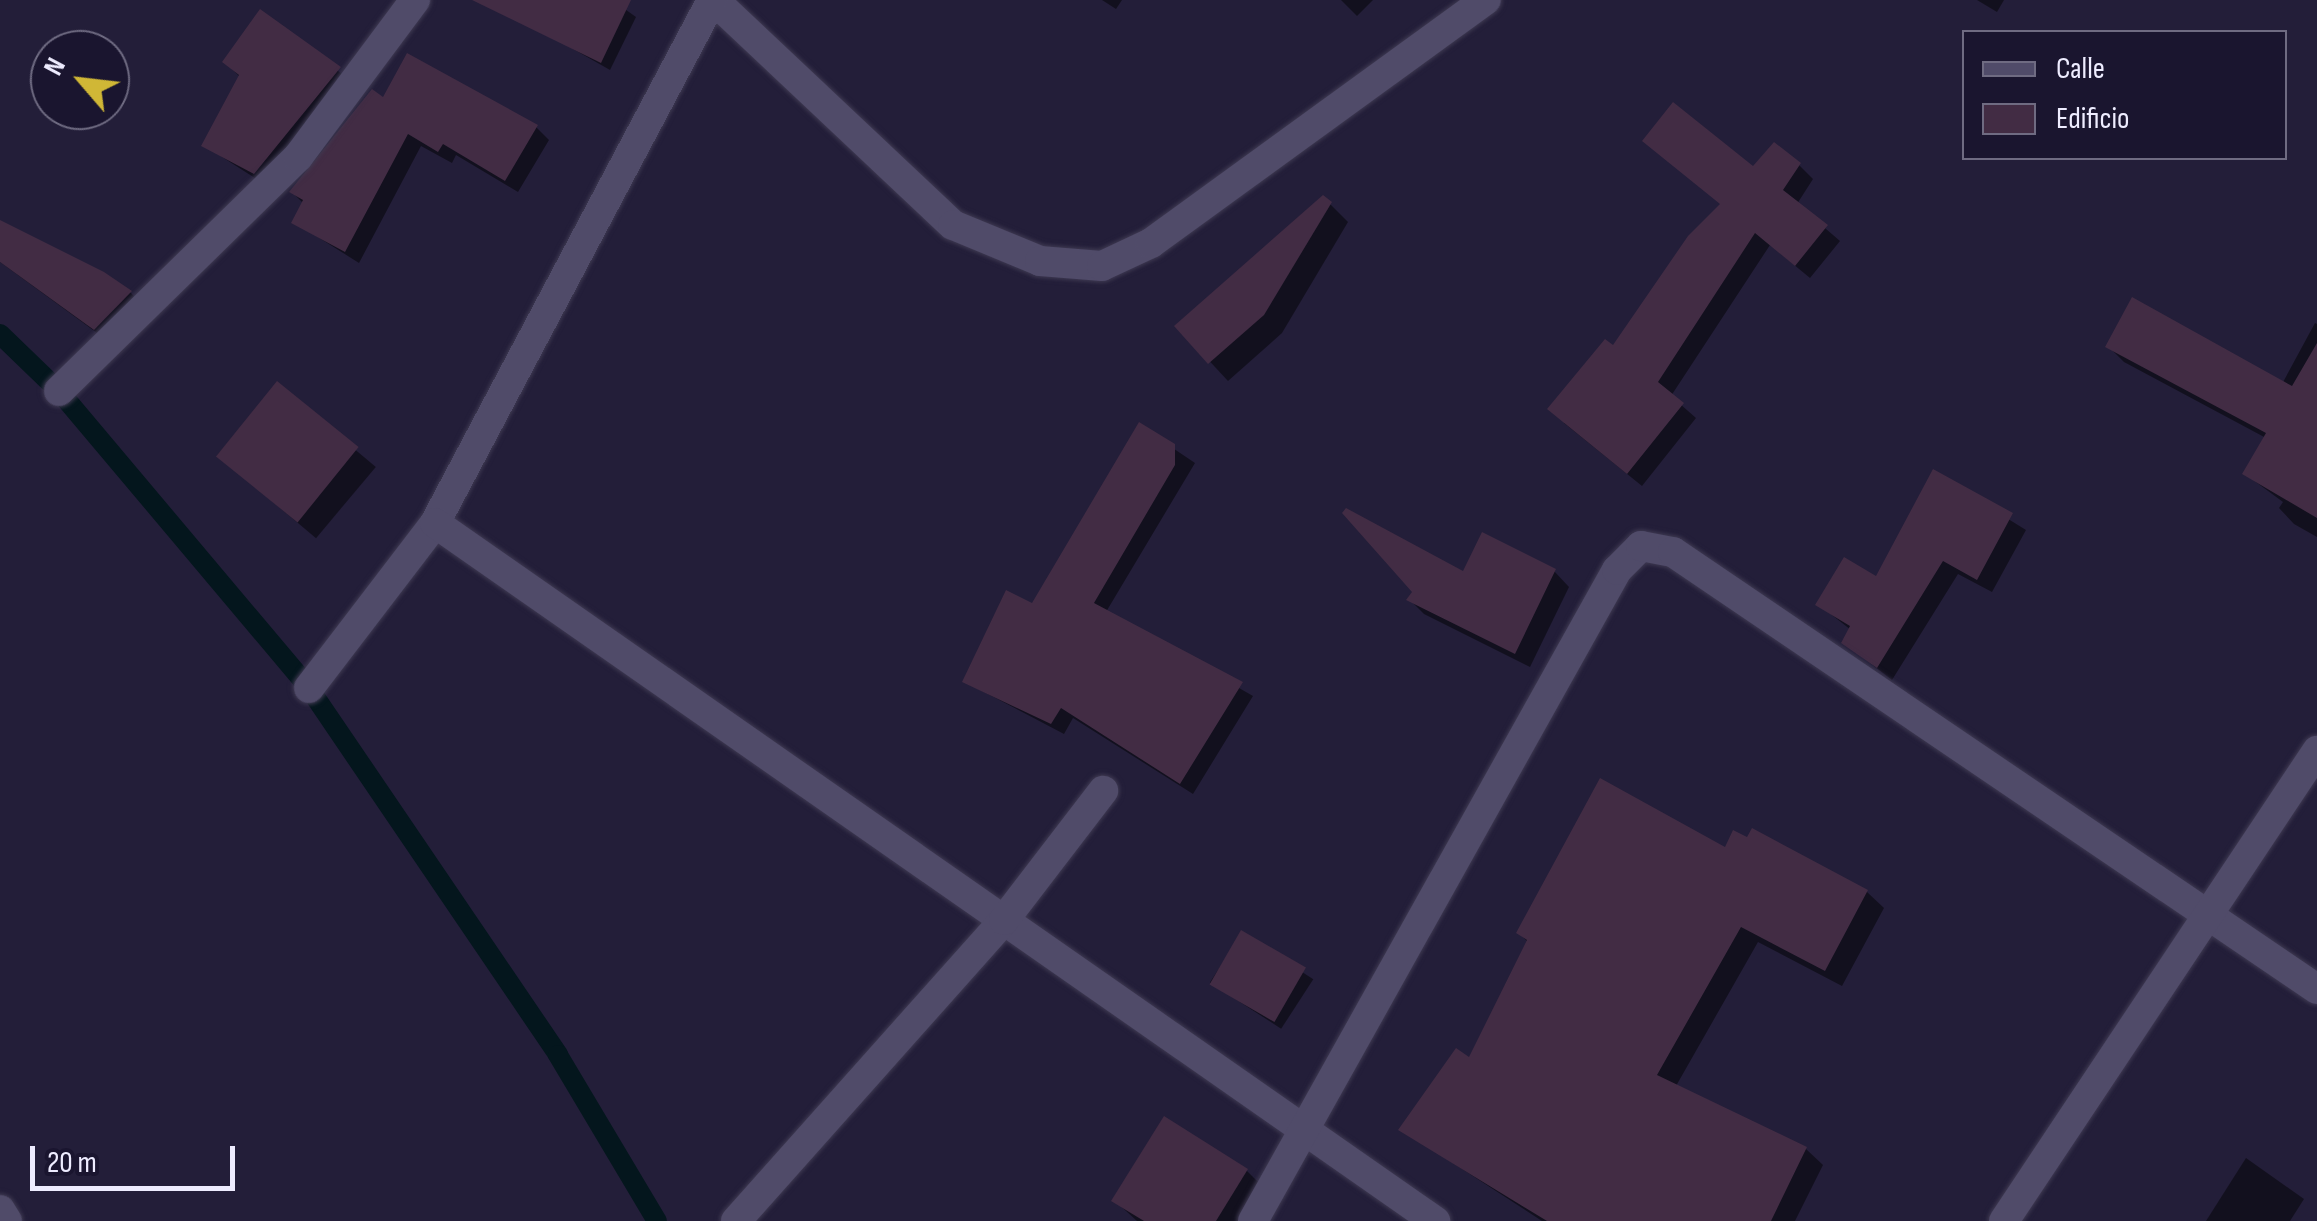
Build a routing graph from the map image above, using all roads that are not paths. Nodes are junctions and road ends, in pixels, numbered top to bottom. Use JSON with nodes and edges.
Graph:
{"nodes":[{"id":1,"x":415,"y":0,"type":"edge"},
{"id":2,"x":713,"y":0,"type":"edge"},
{"id":3,"x":1486,"y":0,"type":"edge"},
{"id":4,"x":60,"y":392,"type":"dead end"},
{"id":5,"x":436,"y":523,"type":"junction"},
{"id":6,"x":309,"y":688,"type":"dead end"},
{"id":7,"x":2317,"y":750,"type":"edge"},
{"id":8,"x":1103,"y":791,"type":"dead end"},
{"id":9,"x":2208,"y":917,"type":"junction"},
{"id":10,"x":1004,"y":920,"type":"junction"},
{"id":11,"x":2317,"y":989,"type":"edge"},
{"id":12,"x":1308,"y":1132,"type":"junction"},
{"id":13,"x":0,"y":1210,"type":"edge"},
{"id":14,"x":8,"y":1221,"type":"edge"},
{"id":15,"x":736,"y":1221,"type":"edge"},
{"id":16,"x":1254,"y":1221,"type":"edge"},
{"id":17,"x":1435,"y":1221,"type":"edge"},
{"id":18,"x":2004,"y":1221,"type":"edge"}],
"edges":[{"from":1,"to":4,"type":"street"},
{"from":2,"to":3,"type":"street"},
{"from":2,"to":5,"type":"street"},
{"from":5,"to":6,"type":"street"},
{"from":5,"to":10,"type":"street"},
{"from":7,"to":9,"type":"street"},
{"from":8,"to":10,"type":"street"},
{"from":9,"to":11,"type":"street"},
{"from":9,"to":12,"type":"street"},
{"from":9,"to":18,"type":"street"},
{"from":10,"to":12,"type":"street"},
{"from":10,"to":15,"type":"street"},
{"from":12,"to":16,"type":"street"},
{"from":12,"to":17,"type":"street"},
{"from":13,"to":14,"type":"street"}]}
